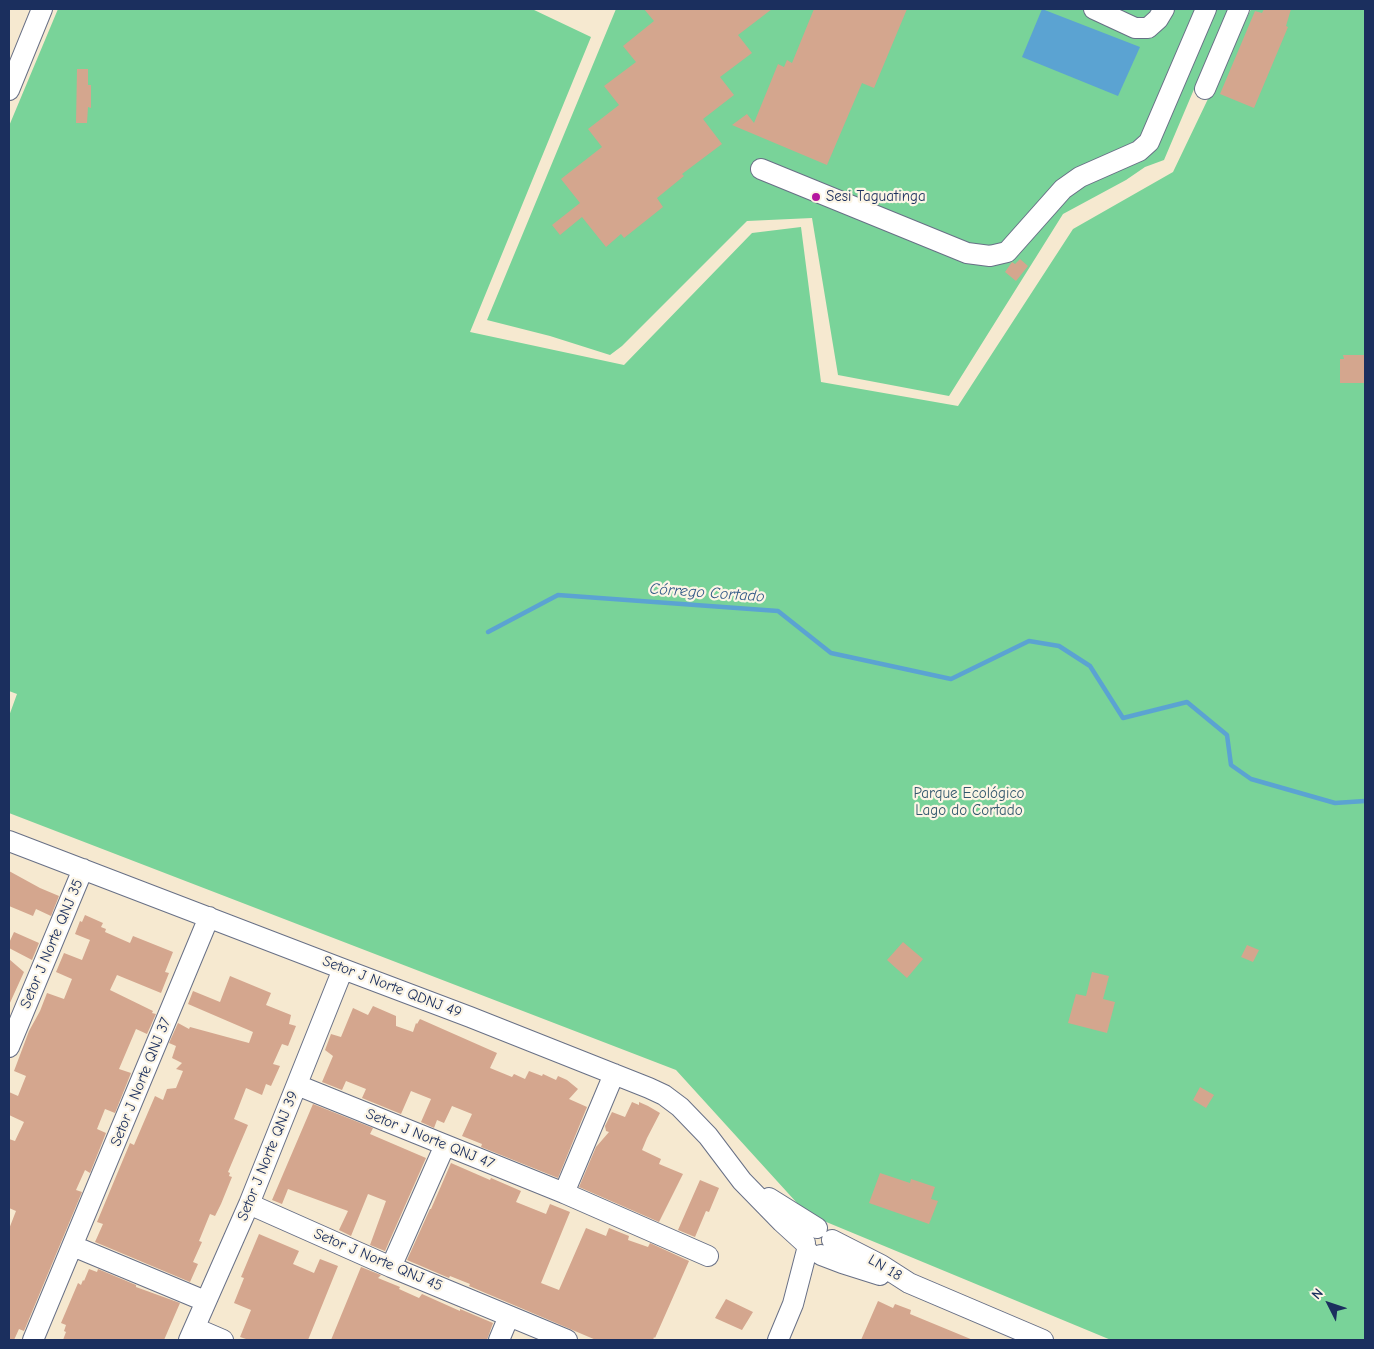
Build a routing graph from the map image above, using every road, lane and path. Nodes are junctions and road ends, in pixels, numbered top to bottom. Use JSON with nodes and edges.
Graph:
{"nodes":[{"id":1,"x":42,"y":9,"type":"edge"},
{"id":2,"x":1094,"y":9,"type":"edge"},
{"id":3,"x":1164,"y":9,"type":"edge"},
{"id":4,"x":1206,"y":9,"type":"edge"},
{"id":5,"x":1239,"y":9,"type":"edge"},
{"id":6,"x":1205,"y":89,"type":"dead end"},
{"id":7,"x":9,"y":90,"type":"edge"},
{"id":8,"x":761,"y":169,"type":"dead end"},
{"id":9,"x":9,"y":842,"type":"edge"},
{"id":10,"x":83,"y":869,"type":"junction"},
{"id":11,"x":209,"y":917,"type":"junction"},
{"id":12,"x":343,"y":969,"type":"junction"},
{"id":13,"x":9,"y":1047,"type":"edge"},
{"id":14,"x":614,"y":1074,"type":"junction"},
{"id":15,"x":297,"y":1085,"type":"junction"},
{"id":16,"x":445,"y":1145,"type":"junction"},
{"id":17,"x":742,"y":1181,"type":"joint"},
{"id":18,"x":564,"y":1194,"type":"junction"},
{"id":19,"x":248,"y":1204,"type":"junction"},
{"id":20,"x":817,"y":1245,"type":"junction"},
{"id":21,"x":73,"y":1246,"type":"junction"},
{"id":22,"x":708,"y":1256,"type":"dead end"},
{"id":23,"x":392,"y":1267,"type":"junction"},
{"id":24,"x":205,"y":1301,"type":"junction"},
{"id":25,"x":509,"y":1316,"type":"junction"},
{"id":26,"x":192,"y":1334,"type":"edge"},
{"id":27,"x":33,"y":1340,"type":"edge"},
{"id":28,"x":223,"y":1340,"type":"edge"},
{"id":29,"x":499,"y":1340,"type":"edge"},
{"id":30,"x":567,"y":1340,"type":"edge"},
{"id":31,"x":778,"y":1340,"type":"edge"},
{"id":32,"x":1043,"y":1340,"type":"edge"}],
"edges":[{"from":1,"to":7,"type":"street"},
{"from":2,"to":3,"type":"street"},
{"from":4,"to":8,"type":"street"},
{"from":5,"to":6,"type":"street"},
{"from":9,"to":10,"type":"street","name":"Setor J Norte QDNJ 49"},
{"from":10,"to":11,"type":"street","name":"Setor J Norte QDNJ 49"},
{"from":10,"to":13,"type":"street","name":"Setor J Norte QNJ 35"},
{"from":11,"to":12,"type":"street","name":"Setor J Norte QDNJ 49"},
{"from":11,"to":21,"type":"street","name":"Setor J Norte QNJ 37"},
{"from":12,"to":14,"type":"street","name":"Setor J Norte QDNJ 49"},
{"from":12,"to":15,"type":"street","name":"Setor J Norte QNJ 39"},
{"from":14,"to":17,"type":"street","name":"Setor J Norte QDNJ 49"},
{"from":14,"to":18,"type":"street"},
{"from":15,"to":16,"type":"street","name":"Setor J Norte QNJ 47"},
{"from":15,"to":19,"type":"street","name":"Setor J Norte QNJ 39"},
{"from":16,"to":18,"type":"street","name":"Setor J Norte QNJ 47"},
{"from":16,"to":23,"type":"street"},
{"from":17,"to":20,"type":"street","name":"LN 18"},
{"from":18,"to":22,"type":"street","name":"Setor J Norte QNJ 47"},
{"from":19,"to":23,"type":"street","name":"Setor J Norte QNJ 45"},
{"from":19,"to":24,"type":"street","name":"Setor J Norte QNJ 39"},
{"from":20,"to":31,"type":"street"},
{"from":20,"to":32,"type":"street","name":"LN 18"},
{"from":21,"to":24,"type":"street"},
{"from":21,"to":27,"type":"street","name":"Setor J Norte QNJ 37"},
{"from":23,"to":25,"type":"street","name":"Setor J Norte QNJ 45"},
{"from":24,"to":26,"type":"street","name":"Setor J Norte QNJ 39"},
{"from":25,"to":29,"type":"street"},
{"from":25,"to":30,"type":"street","name":"Setor J Norte QNJ 45"},
{"from":26,"to":28,"type":"street"}]}
